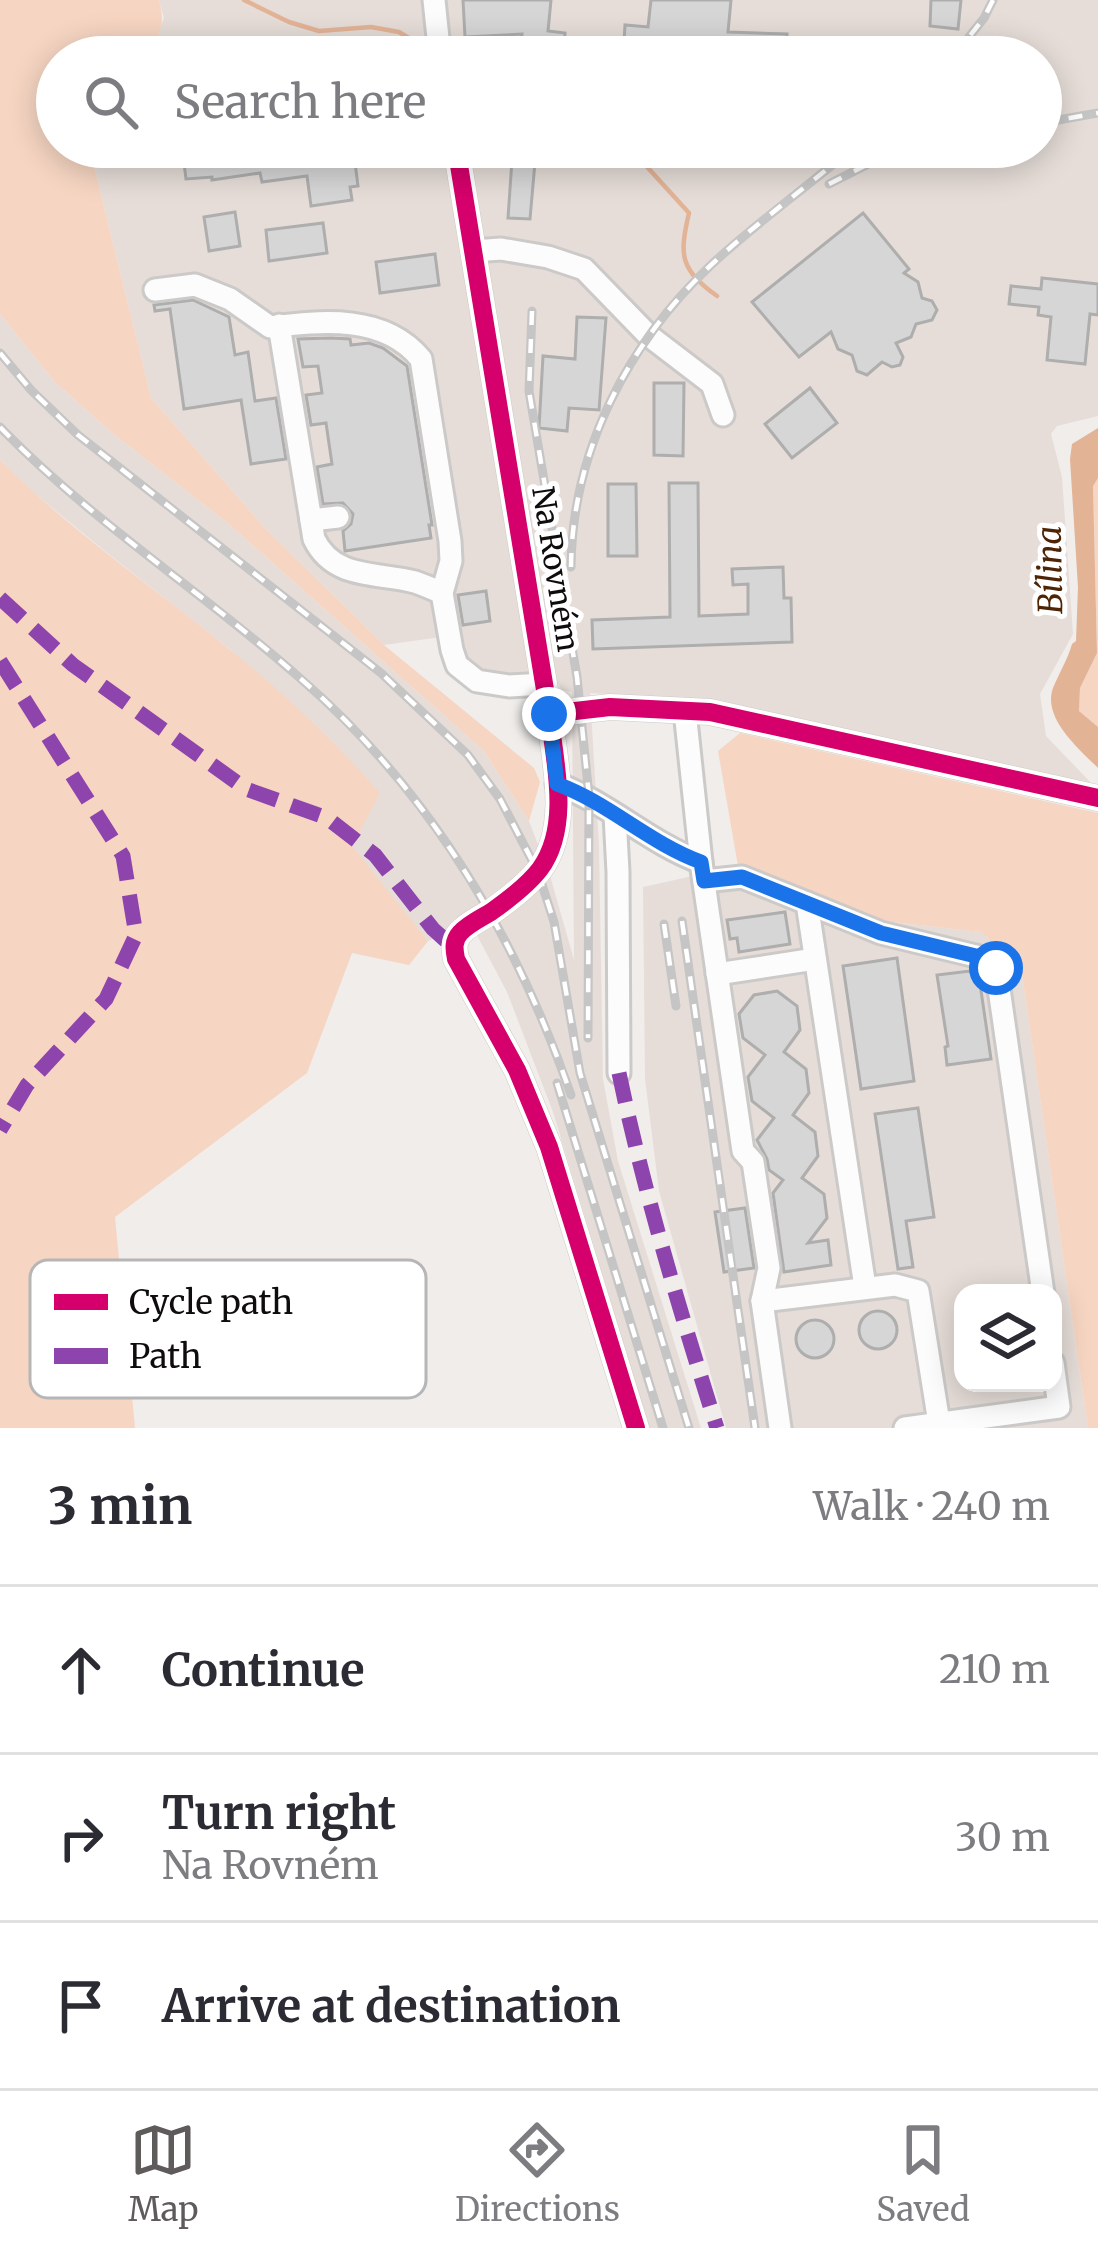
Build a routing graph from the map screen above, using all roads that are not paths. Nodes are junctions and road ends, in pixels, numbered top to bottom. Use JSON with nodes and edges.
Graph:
{"nodes":[{"id":1,"x":460,"y":168,"type":"edge"},
{"id":2,"x":474,"y":251,"type":"junction"},
{"id":3,"x":155,"y":290,"type":"dead end"},
{"id":4,"x":279,"y":326,"type":"junction"},
{"id":5,"x":723,"y":415,"type":"dead end"},
{"id":6,"x":338,"y":517,"type":"dead end"},
{"id":7,"x":311,"y":520,"type":"junction"},
{"id":8,"x":442,"y":592,"type":"junction"},
{"id":9,"x":544,"y":684,"type":"junction"},
{"id":10,"x":685,"y":711,"type":"junction"},
{"id":11,"x":549,"y":714,"type":"junction"},
{"id":12,"x":557,"y":784,"type":"junction"},
{"id":13,"x":1098,"y":798,"type":"edge"},
{"id":14,"x":615,"y":815,"type":"junction"},
{"id":15,"x":702,"y":872,"type":"junction"},
{"id":16,"x":807,"y":903,"type":"junction"},
{"id":17,"x":815,"y":959,"type":"junction"},
{"id":18,"x":717,"y":974,"type":"junction"},
{"id":19,"x":619,"y":1073,"type":"dead end"},
{"id":20,"x":1042,"y":1284,"type":"edge"},
{"id":21,"x":865,"y":1287,"type":"junction"},
{"id":22,"x":762,"y":1300,"type":"junction"},
{"id":23,"x":1057,"y":1392,"type":"edge"},
{"id":24,"x":952,"y":1424,"type":"edge"},
{"id":25,"x":636,"y":1428,"type":"edge"},
{"id":26,"x":780,"y":1428,"type":"edge"},
{"id":27,"x":905,"y":1428,"type":"edge"}],
"edges":[{"from":1,"to":2,"type":"street","name":"Na Rovném"},
{"from":2,"to":5,"type":"street"},
{"from":2,"to":9,"type":"street","name":"Na Rovném"},
{"from":3,"to":4,"type":"street"},
{"from":4,"to":7,"type":"street"},
{"from":4,"to":8,"type":"street"},
{"from":6,"to":7,"type":"street"},
{"from":7,"to":8,"type":"street"},
{"from":8,"to":9,"type":"street"},
{"from":9,"to":11,"type":"street","name":"Na Rovném"},
{"from":10,"to":11,"type":"street"},
{"from":10,"to":13,"type":"street"},
{"from":10,"to":15,"type":"street"},
{"from":11,"to":12,"type":"street","name":"Na Rovném"},
{"from":12,"to":14,"type":"street"},
{"from":12,"to":25,"type":"street","name":"Na Rovném"},
{"from":14,"to":15,"type":"street"},
{"from":14,"to":19,"type":"street"},
{"from":15,"to":16,"type":"street"},
{"from":15,"to":18,"type":"street"},
{"from":16,"to":17,"type":"street"},
{"from":16,"to":20,"type":"street"},
{"from":17,"to":18,"type":"street"},
{"from":17,"to":21,"type":"street"},
{"from":18,"to":22,"type":"street"},
{"from":21,"to":22,"type":"street"},
{"from":21,"to":24,"type":"street"},
{"from":22,"to":26,"type":"street"},
{"from":23,"to":24,"type":"street"},
{"from":24,"to":27,"type":"street"}]}
